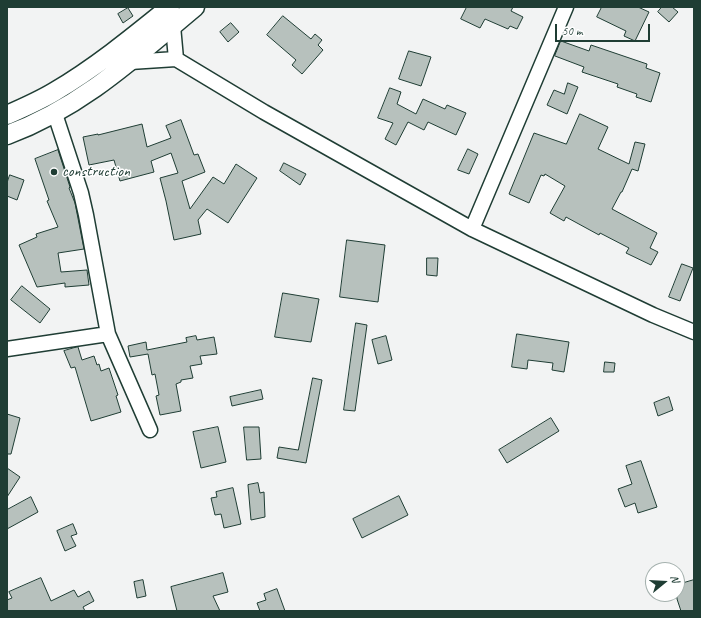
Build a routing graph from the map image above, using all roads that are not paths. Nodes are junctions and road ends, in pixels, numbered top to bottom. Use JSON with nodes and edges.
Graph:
{"nodes":[{"id":1,"x":170,"y":7,"type":"edge"},
{"id":2,"x":195,"y":7,"type":"edge"},
{"id":3,"x":566,"y":7,"type":"edge"},
{"id":4,"x":173,"y":26,"type":"junction"},
{"id":5,"x":176,"y":59,"type":"junction"},
{"id":6,"x":130,"y":62,"type":"junction"},
{"id":7,"x":54,"y":114,"type":"junction"},
{"id":8,"x":7,"y":115,"type":"edge"},
{"id":9,"x":7,"y":135,"type":"edge"},
{"id":10,"x":472,"y":229,"type":"junction"},
{"id":11,"x":694,"y":332,"type":"edge"},
{"id":12,"x":108,"y":334,"type":"junction"},
{"id":13,"x":7,"y":349,"type":"edge"},
{"id":14,"x":150,"y":430,"type":"dead end"}],
"edges":[{"from":1,"to":8,"type":"street"},
{"from":2,"to":4,"type":"street"},
{"from":3,"to":10,"type":"street"},
{"from":4,"to":5,"type":"street"},
{"from":4,"to":6,"type":"street"},
{"from":5,"to":6,"type":"street"},
{"from":5,"to":10,"type":"street"},
{"from":6,"to":7,"type":"street"},
{"from":7,"to":9,"type":"street"},
{"from":7,"to":12,"type":"street"},
{"from":10,"to":11,"type":"street"},
{"from":12,"to":13,"type":"street"},
{"from":12,"to":14,"type":"street"}]}
